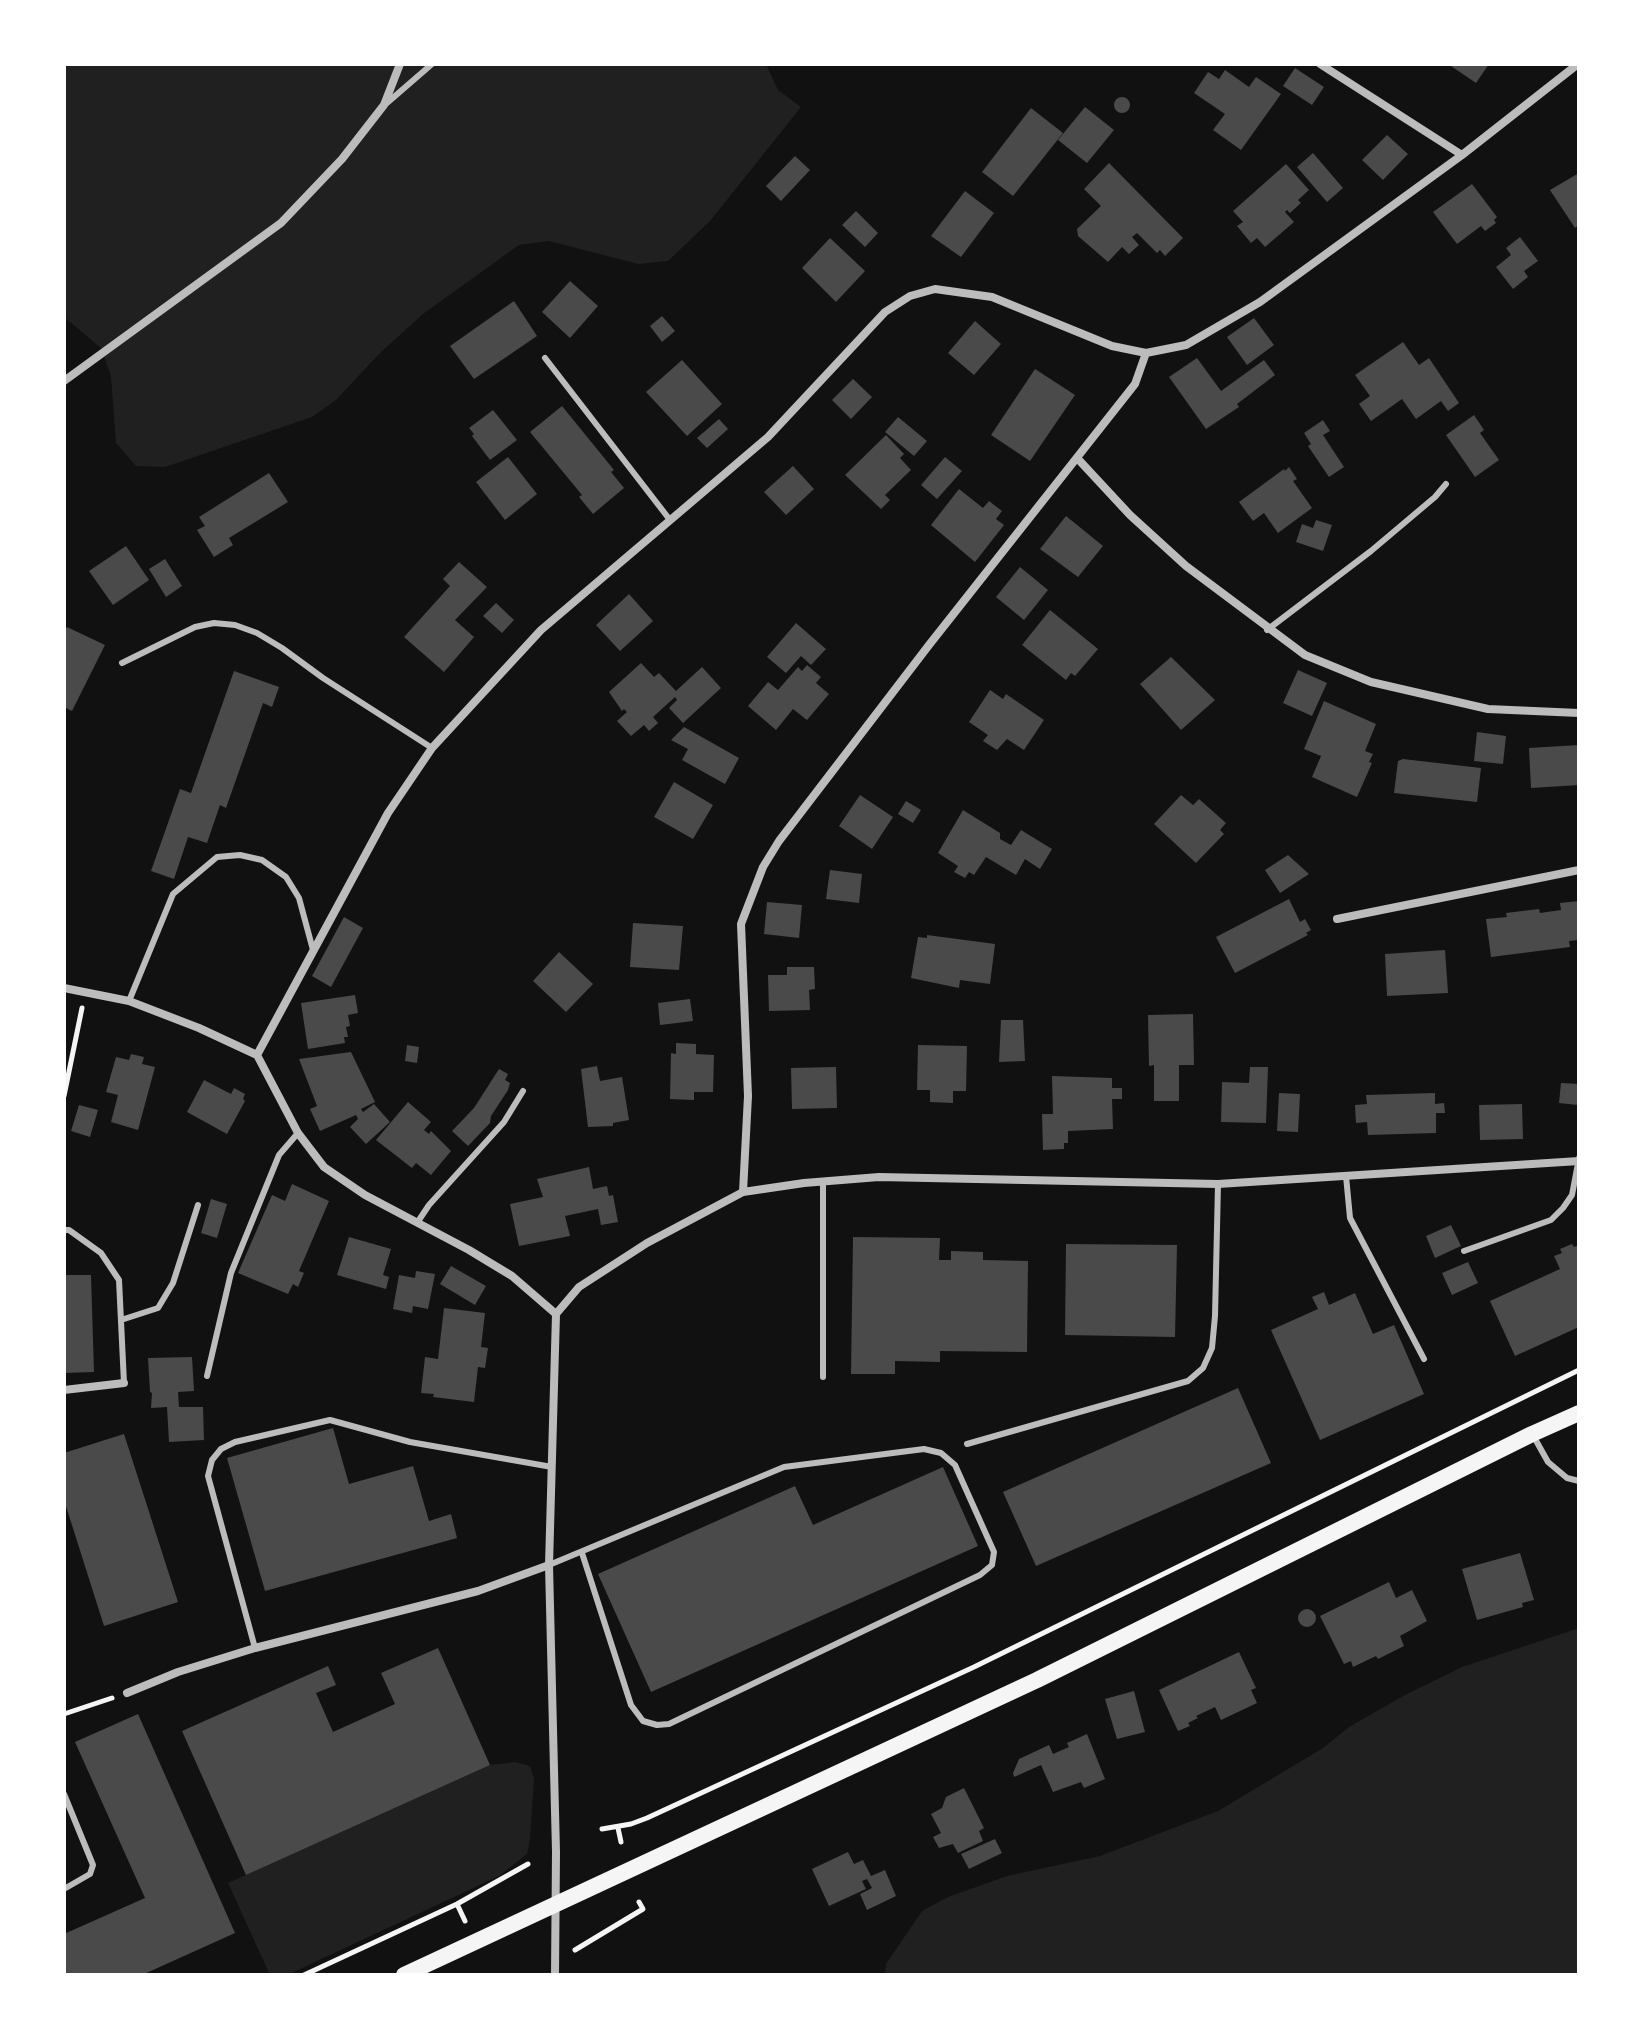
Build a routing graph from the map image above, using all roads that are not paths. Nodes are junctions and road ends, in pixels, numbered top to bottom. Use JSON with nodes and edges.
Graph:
{"nodes":[{"id":1,"x":400,"y":64,"type":"edge"},
{"id":2,"x":432,"y":64,"type":"edge"},
{"id":3,"x":1320,"y":64,"type":"edge"},
{"id":4,"x":1578,"y":64,"type":"edge"},
{"id":5,"x":384,"y":105,"type":"junction"},
{"id":6,"x":1462,"y":155,"type":"junction"},
{"id":7,"x":1146,"y":353,"type":"junction"},
{"id":8,"x":545,"y":358,"type":"dead end"},
{"id":9,"x":64,"y":381,"type":"edge"},
{"id":10,"x":1078,"y":459,"type":"junction"},
{"id":11,"x":1446,"y":484,"type":"dead end"},
{"id":12,"x":670,"y":520,"type":"junction"},
{"id":13,"x":1267,"y":630,"type":"junction"},
{"id":14,"x":122,"y":663,"type":"dead end"},
{"id":15,"x":1579,"y":713,"type":"edge"},
{"id":16,"x":432,"y":748,"type":"junction"},
{"id":17,"x":1579,"y":870,"type":"edge"},
{"id":18,"x":1337,"y":919,"type":"dead end"},
{"id":19,"x":313,"y":950,"type":"junction"},
{"id":20,"x":64,"y":988,"type":"edge"},
{"id":21,"x":129,"y":1001,"type":"junction"},
{"id":22,"x":257,"y":1055,"type":"junction"},
{"id":23,"x":523,"y":1091,"type":"dead end"},
{"id":24,"x":298,"y":1133,"type":"junction"},
{"id":25,"x":1579,"y":1160,"type":"edge"},
{"id":26,"x":1346,"y":1176,"type":"junction"},
{"id":27,"x":823,"y":1182,"type":"junction"},
{"id":28,"x":1218,"y":1184,"type":"junction"},
{"id":29,"x":743,"y":1192,"type":"junction"},
{"id":30,"x":198,"y":1205,"type":"dead end"},
{"id":31,"x":417,"y":1223,"type":"junction"},
{"id":32,"x":64,"y":1230,"type":"edge"},
{"id":33,"x":1464,"y":1251,"type":"dead end"},
{"id":34,"x":556,"y":1314,"type":"junction"},
{"id":35,"x":121,"y":1320,"type":"junction"},
{"id":36,"x":1424,"y":1359,"type":"dead end"},
{"id":37,"x":207,"y":1376,"type":"dead end"},
{"id":38,"x":823,"y":1377,"type":"dead end"},
{"id":39,"x":124,"y":1383,"type":"joint"},
{"id":40,"x":64,"y":1390,"type":"edge"},
{"id":41,"x":1579,"y":1413,"type":"edge"},
{"id":42,"x":1532,"y":1434,"type":"junction"},
{"id":43,"x":967,"y":1444,"type":"dead end"},
{"id":44,"x":552,"y":1467,"type":"junction"},
{"id":45,"x":1579,"y":1481,"type":"edge"},
{"id":46,"x":582,"y":1553,"type":"junction"},
{"id":47,"x":549,"y":1565,"type":"junction"},
{"id":48,"x":255,"y":1648,"type":"junction"},
{"id":49,"x":127,"y":1693,"type":"road end"},
{"id":50,"x":64,"y":1794,"type":"edge"},
{"id":51,"x":64,"y":1889,"type":"edge"},
{"id":52,"x":555,"y":1906,"type":"junction"},
{"id":53,"x":404,"y":1975,"type":"edge"},
{"id":54,"x":555,"y":1975,"type":"edge"}],
"edges":[{"from":1,"to":5,"type":"street"},
{"from":2,"to":5,"type":"lane"},
{"from":3,"to":6,"type":"street"},
{"from":4,"to":6,"type":"street"},
{"from":5,"to":9,"type":"street"},
{"from":6,"to":7,"type":"street"},
{"from":7,"to":10,"type":"street"},
{"from":7,"to":12,"type":"street"},
{"from":8,"to":12,"type":"lane"},
{"from":10,"to":13,"type":"street"},
{"from":10,"to":29,"type":"street"},
{"from":11,"to":13,"type":"lane"},
{"from":12,"to":16,"type":"street"},
{"from":13,"to":15,"type":"street"},
{"from":14,"to":16,"type":"lane"},
{"from":16,"to":19,"type":"street"},
{"from":17,"to":18,"type":"street"},
{"from":19,"to":21,"type":"lane"},
{"from":19,"to":22,"type":"street"},
{"from":20,"to":21,"type":"street"},
{"from":21,"to":22,"type":"street"},
{"from":22,"to":24,"type":"street"},
{"from":23,"to":31,"type":"lane"},
{"from":24,"to":31,"type":"street"},
{"from":24,"to":37,"type":"lane"},
{"from":25,"to":26,"type":"street"},
{"from":25,"to":33,"type":"lane"},
{"from":26,"to":28,"type":"street"},
{"from":26,"to":36,"type":"lane"},
{"from":27,"to":28,"type":"street"},
{"from":27,"to":29,"type":"street"},
{"from":27,"to":38,"type":"lane"},
{"from":28,"to":43,"type":"lane"},
{"from":29,"to":34,"type":"street"},
{"from":30,"to":35,"type":"lane"},
{"from":31,"to":34,"type":"street"},
{"from":32,"to":35,"type":"lane"},
{"from":34,"to":44,"type":"street"},
{"from":35,"to":39,"type":"lane"},
{"from":39,"to":40,"type":"street"},
{"from":41,"to":42,"type":"main road"},
{"from":42,"to":45,"type":"lane"},
{"from":42,"to":52,"type":"main road"},
{"from":44,"to":47,"type":"street"},
{"from":44,"to":48,"type":"lane"},
{"from":46,"to":46,"type":"lane"},
{"from":46,"to":47,"type":"lane"},
{"from":47,"to":48,"type":"street"},
{"from":47,"to":52,"type":"street"},
{"from":48,"to":49,"type":"street"},
{"from":50,"to":51,"type":"lane"},
{"from":52,"to":53,"type":"main road"},
{"from":52,"to":54,"type":"street"}]}
